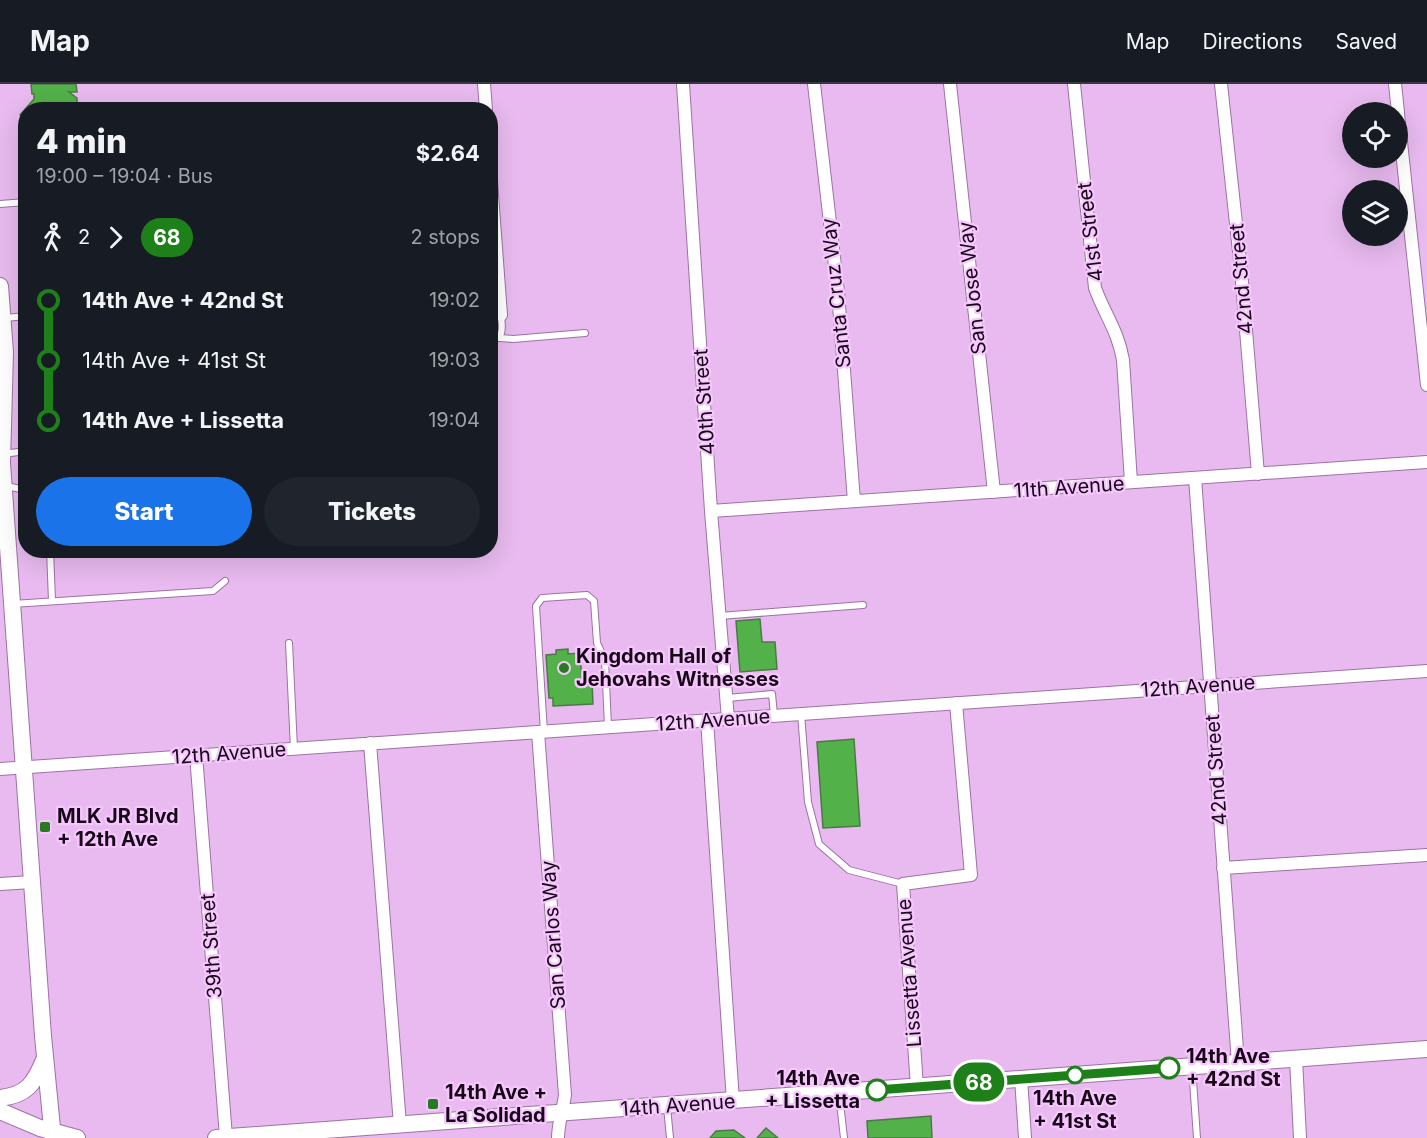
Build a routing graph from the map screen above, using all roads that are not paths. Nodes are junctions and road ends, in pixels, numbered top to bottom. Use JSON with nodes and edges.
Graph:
{"nodes":[{"id":1,"x":484,"y":84,"type":"edge"},
{"id":2,"x":683,"y":84,"type":"edge"},
{"id":3,"x":814,"y":84,"type":"edge"},
{"id":4,"x":950,"y":84,"type":"edge"},
{"id":5,"x":1074,"y":84,"type":"edge"},
{"id":6,"x":1221,"y":84,"type":"edge"},
{"id":7,"x":1395,"y":84,"type":"edge"},
{"id":8,"x":485,"y":102,"type":"edge"},
{"id":9,"x":1397,"y":102,"type":"edge"},
{"id":10,"x":1404,"y":168,"type":"edge"},
{"id":11,"x":18,"y":203,"type":"edge"},
{"id":12,"x":0,"y":204,"type":"edge"},
{"id":13,"x":498,"y":275,"type":"edge"},
{"id":14,"x":0,"y":286,"type":"edge"},
{"id":15,"x":501,"y":315,"type":"joint"},
{"id":16,"x":18,"y":317,"type":"edge"},
{"id":17,"x":2,"y":318,"type":"junction"},
{"id":18,"x":585,"y":333,"type":"dead end"},
{"id":19,"x":500,"y":338,"type":"joint"},
{"id":20,"x":1427,"y":385,"type":"edge"},
{"id":21,"x":18,"y":452,"type":"edge"},
{"id":22,"x":2,"y":454,"type":"junction"},
{"id":23,"x":1427,"y":462,"type":"edge"},
{"id":24,"x":1258,"y":474,"type":"junction"},
{"id":25,"x":1195,"y":478,"type":"junction"},
{"id":26,"x":1131,"y":482,"type":"junction"},
{"id":27,"x":3,"y":485,"type":"junction"},
{"id":28,"x":18,"y":488,"type":"edge"},
{"id":29,"x":994,"y":492,"type":"junction"},
{"id":30,"x":854,"y":501,"type":"junction"},
{"id":31,"x":711,"y":511,"type":"junction"},
{"id":32,"x":50,"y":558,"type":"edge"},
{"id":33,"x":225,"y":581,"type":"dead end"},
{"id":34,"x":52,"y":601,"type":"junction"},
{"id":35,"x":6,"y":605,"type":"edge"},
{"id":36,"x":863,"y":605,"type":"dead end"},
{"id":37,"x":720,"y":616,"type":"junction"},
{"id":38,"x":289,"y":644,"type":"dead end"},
{"id":39,"x":1427,"y":671,"type":"edge"},
{"id":40,"x":1210,"y":686,"type":"junction"},
{"id":41,"x":726,"y":698,"type":"junction"},
{"id":42,"x":956,"y":703,"type":"junction"},
{"id":43,"x":801,"y":714,"type":"junction"},
{"id":44,"x":774,"y":716,"type":"junction"},
{"id":45,"x":728,"y":719,"type":"junction"},
{"id":46,"x":707,"y":720,"type":"junction"},
{"id":47,"x":608,"y":727,"type":"junction"},
{"id":48,"x":541,"y":732,"type":"junction"},
{"id":49,"x":370,"y":743,"type":"junction"},
{"id":50,"x":294,"y":749,"type":"junction"},
{"id":51,"x":196,"y":755,"type":"junction"},
{"id":52,"x":24,"y":767,"type":"junction"},
{"id":53,"x":0,"y":769,"type":"edge"},
{"id":54,"x":1427,"y":855,"type":"edge"},
{"id":55,"x":1223,"y":868,"type":"junction"},
{"id":56,"x":32,"y":882,"type":"junction"},
{"id":57,"x":0,"y":884,"type":"edge"},
{"id":58,"x":903,"y":884,"type":"junction"},
{"id":59,"x":1427,"y":1049,"type":"edge"},
{"id":60,"x":45,"y":1056,"type":"junction"},
{"id":61,"x":1296,"y":1059,"type":"junction"},
{"id":62,"x":1238,"y":1063,"type":"junction"},
{"id":63,"x":1192,"y":1066,"type":"junction"},
{"id":64,"x":1021,"y":1078,"type":"junction"},
{"id":65,"x":917,"y":1087,"type":"junction"},
{"id":66,"x":839,"y":1093,"type":"junction"},
{"id":67,"x":0,"y":1098,"type":"edge"},
{"id":68,"x":734,"y":1101,"type":"junction"},
{"id":69,"x":667,"y":1106,"type":"junction"},
{"id":70,"x":0,"y":1111,"type":"edge"},
{"id":71,"x":563,"y":1114,"type":"junction"},
{"id":72,"x":400,"y":1125,"type":"junction"},
{"id":73,"x":362,"y":1133,"type":"edge"},
{"id":74,"x":53,"y":1136,"type":"edge"},
{"id":75,"x":226,"y":1137,"type":"edge"},
{"id":76,"x":77,"y":1138,"type":"edge"},
{"id":77,"x":216,"y":1138,"type":"edge"},
{"id":78,"x":558,"y":1138,"type":"edge"},
{"id":79,"x":670,"y":1138,"type":"edge"},
{"id":80,"x":844,"y":1138,"type":"edge"},
{"id":81,"x":1025,"y":1138,"type":"edge"},
{"id":82,"x":1197,"y":1138,"type":"edge"},
{"id":83,"x":1300,"y":1138,"type":"edge"}],
"edges":[{"from":1,"to":8,"type":"street"},
{"from":2,"to":31,"type":"street","name":"40th Street"},
{"from":3,"to":30,"type":"street","name":"Santa Cruz Way"},
{"from":4,"to":29,"type":"street","name":"San Jose Way"},
{"from":5,"to":26,"type":"street","name":"41st Street"},
{"from":6,"to":24,"type":"street","name":"42nd Street"},
{"from":7,"to":9,"type":"street"},
{"from":10,"to":20,"type":"street"},
{"from":11,"to":12,"type":"lane"},
{"from":13,"to":15,"type":"street"},
{"from":14,"to":17,"type":"street"},
{"from":15,"to":19,"type":"lane"},
{"from":16,"to":17,"type":"lane"},
{"from":17,"to":22,"type":"street"},
{"from":18,"to":19,"type":"lane"},
{"from":21,"to":22,"type":"lane"},
{"from":22,"to":27,"type":"street"},
{"from":23,"to":24,"type":"street","name":"11th Avenue"},
{"from":24,"to":25,"type":"street","name":"11th Avenue"},
{"from":25,"to":26,"type":"street","name":"11th Avenue"},
{"from":25,"to":40,"type":"street","name":"42nd Street"},
{"from":26,"to":29,"type":"street","name":"11th Avenue"},
{"from":27,"to":28,"type":"lane"},
{"from":27,"to":35,"type":"street"},
{"from":29,"to":30,"type":"street","name":"11th Avenue"},
{"from":30,"to":31,"type":"street","name":"11th Avenue"},
{"from":31,"to":37,"type":"street","name":"40th Street"},
{"from":32,"to":34,"type":"lane"},
{"from":33,"to":34,"type":"lane"},
{"from":34,"to":35,"type":"lane"},
{"from":35,"to":52,"type":"street"},
{"from":36,"to":37,"type":"lane"},
{"from":37,"to":41,"type":"street","name":"40th Street"},
{"from":38,"to":50,"type":"lane"},
{"from":39,"to":40,"type":"street","name":"12th Avenue"},
{"from":40,"to":42,"type":"street","name":"12th Avenue"},
{"from":40,"to":55,"type":"street","name":"42nd Street"},
{"from":41,"to":44,"type":"lane"},
{"from":41,"to":45,"type":"street","name":"40th Street"},
{"from":42,"to":43,"type":"street","name":"12th Avenue"},
{"from":42,"to":58,"type":"street","name":"Lissetta Avenue"},
{"from":43,"to":44,"type":"street","name":"12th Avenue"},
{"from":43,"to":58,"type":"lane"},
{"from":44,"to":45,"type":"street","name":"12th Avenue"},
{"from":45,"to":46,"type":"street","name":"12th Avenue"},
{"from":46,"to":47,"type":"street","name":"12th Avenue"},
{"from":46,"to":68,"type":"street"},
{"from":47,"to":48,"type":"street","name":"12th Avenue"},
{"from":47,"to":48,"type":"lane"},
{"from":48,"to":49,"type":"street","name":"12th Avenue"},
{"from":48,"to":71,"type":"street","name":"San Carlos Way"},
{"from":49,"to":50,"type":"street","name":"12th Avenue"},
{"from":49,"to":72,"type":"street"},
{"from":50,"to":51,"type":"street","name":"12th Avenue"},
{"from":51,"to":52,"type":"street","name":"12th Avenue"},
{"from":51,"to":75,"type":"street","name":"39th Street"},
{"from":52,"to":53,"type":"street","name":"12th Avenue"},
{"from":52,"to":56,"type":"street"},
{"from":54,"to":55,"type":"street"},
{"from":55,"to":62,"type":"street","name":"42nd Street"},
{"from":56,"to":57,"type":"street"},
{"from":56,"to":60,"type":"street"},
{"from":58,"to":65,"type":"street","name":"Lissetta Avenue"},
{"from":59,"to":61,"type":"street","name":"14th Avenue"},
{"from":60,"to":67,"type":"street"},
{"from":60,"to":74,"type":"street"},
{"from":61,"to":62,"type":"street","name":"14th Avenue"},
{"from":61,"to":83,"type":"street"},
{"from":62,"to":63,"type":"street","name":"14th Avenue"},
{"from":63,"to":64,"type":"street","name":"14th Avenue"},
{"from":63,"to":82,"type":"lane"},
{"from":64,"to":65,"type":"street","name":"14th Avenue"},
{"from":64,"to":81,"type":"street"},
{"from":65,"to":66,"type":"street","name":"14th Avenue"},
{"from":66,"to":68,"type":"street","name":"14th Avenue"},
{"from":66,"to":80,"type":"lane"},
{"from":68,"to":69,"type":"street","name":"14th Avenue"},
{"from":69,"to":71,"type":"street","name":"14th Avenue"},
{"from":69,"to":79,"type":"lane"},
{"from":70,"to":74,"type":"street"},
{"from":71,"to":72,"type":"street","name":"14th Avenue"},
{"from":71,"to":78,"type":"street","name":"San Carlos Way"},
{"from":72,"to":73,"type":"street","name":"14th Avenue"},
{"from":73,"to":75,"type":"street","name":"14th Avenue"},
{"from":74,"to":76,"type":"street"},
{"from":75,"to":77,"type":"street","name":"14th Avenue"}]}
